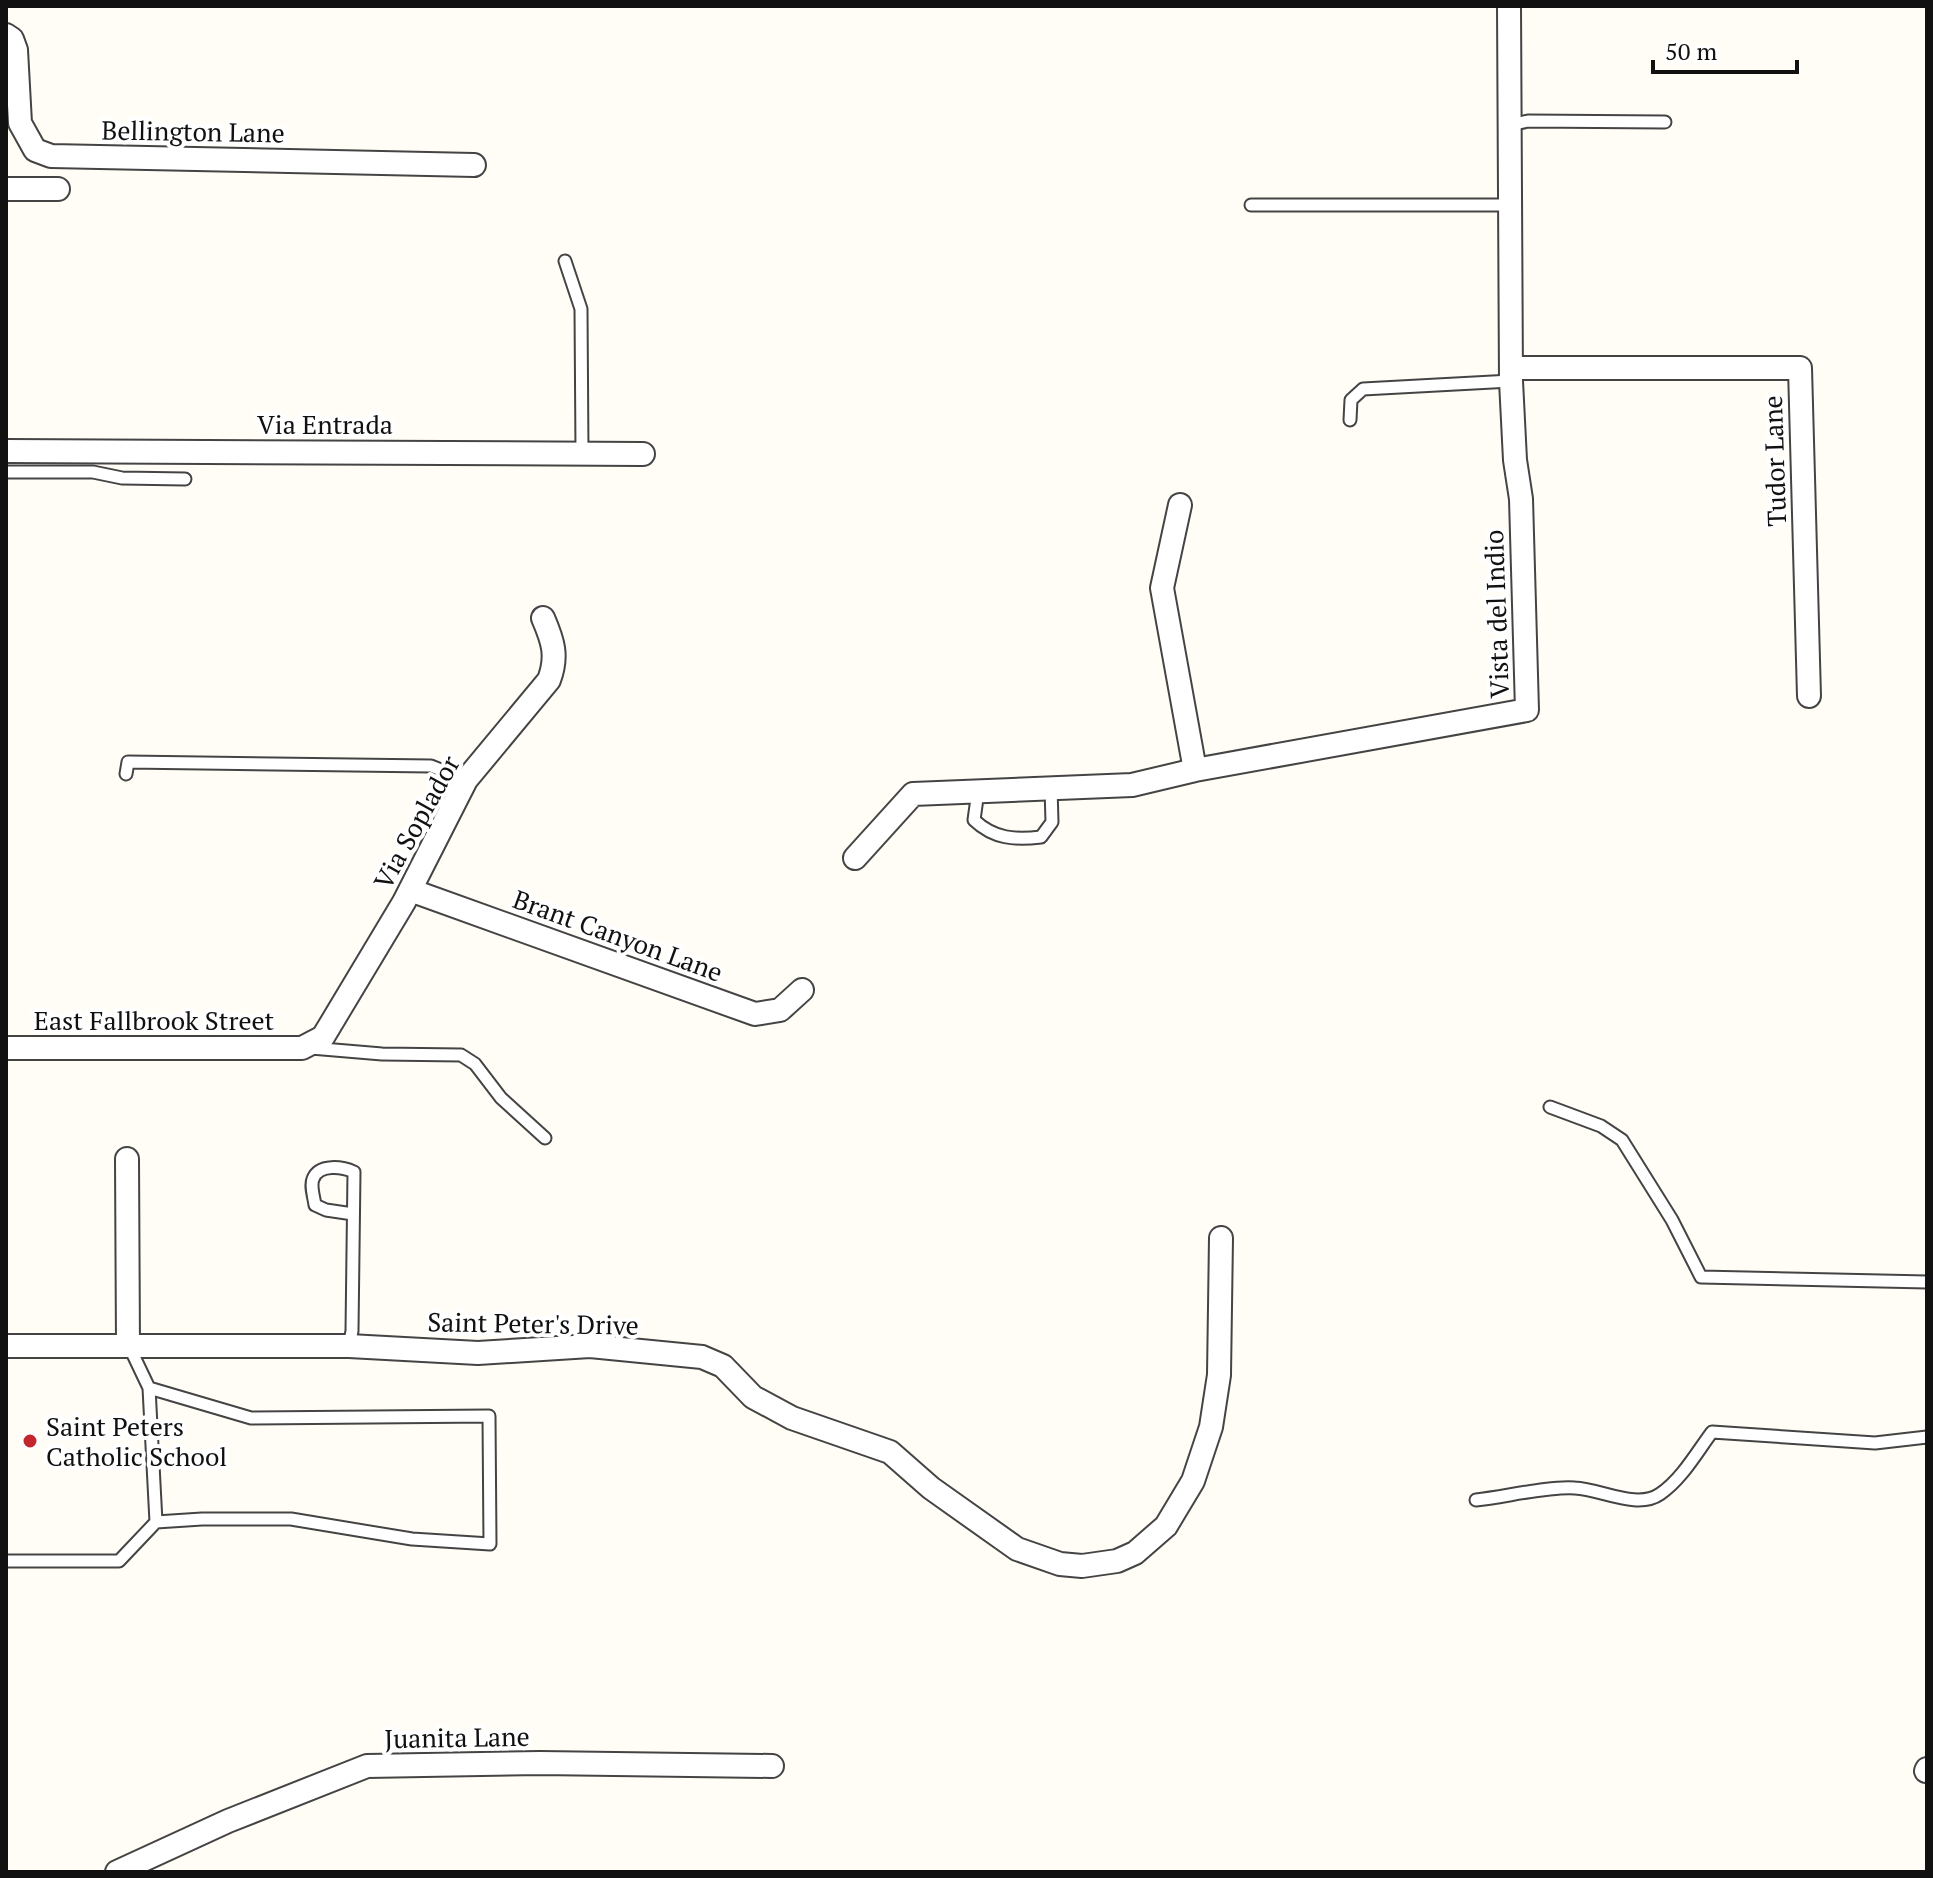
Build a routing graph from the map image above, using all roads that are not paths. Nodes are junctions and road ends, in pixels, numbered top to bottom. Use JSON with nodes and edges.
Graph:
{"nodes":[{"id":1,"x":1509,"y":6,"type":"edge"},
{"id":2,"x":6,"y":35,"type":"edge"},
{"id":3,"x":1665,"y":122,"type":"dead end"},
{"id":4,"x":1511,"y":125,"type":"junction"},
{"id":5,"x":474,"y":165,"type":"dead end"},
{"id":6,"x":6,"y":189,"type":"edge"},
{"id":7,"x":58,"y":189,"type":"dead end"},
{"id":8,"x":1251,"y":205,"type":"dead end"},
{"id":9,"x":1511,"y":205,"type":"junction"},
{"id":10,"x":565,"y":261,"type":"dead end"},
{"id":11,"x":1511,"y":374,"type":"junction"},
{"id":12,"x":1350,"y":420,"type":"dead end"},
{"id":13,"x":6,"y":451,"type":"edge"},
{"id":14,"x":582,"y":453,"type":"junction"},
{"id":15,"x":643,"y":454,"type":"dead end"},
{"id":16,"x":6,"y":472,"type":"edge"},
{"id":17,"x":185,"y":479,"type":"dead end"},
{"id":18,"x":1180,"y":505,"type":"dead end"},
{"id":19,"x":543,"y":618,"type":"dead end"},
{"id":20,"x":1809,"y":696,"type":"dead end"},
{"id":21,"x":1195,"y":770,"type":"junction"},
{"id":22,"x":126,"y":774,"type":"dead end"},
{"id":23,"x":466,"y":780,"type":"junction"},
{"id":24,"x":1051,"y":788,"type":"junction"},
{"id":25,"x":978,"y":791,"type":"junction"},
{"id":26,"x":855,"y":858,"type":"dead end"},
{"id":27,"x":410,"y":890,"type":"junction"},
{"id":28,"x":802,"y":990,"type":"dead end"},
{"id":29,"x":6,"y":1048,"type":"edge"},
{"id":30,"x":302,"y":1048,"type":"junction"},
{"id":31,"x":1550,"y":1107,"type":"dead end"},
{"id":32,"x":545,"y":1138,"type":"dead end"},
{"id":33,"x":127,"y":1159,"type":"dead end"},
{"id":34,"x":353,"y":1214,"type":"junction"},
{"id":35,"x":1221,"y":1238,"type":"dead end"},
{"id":36,"x":1927,"y":1282,"type":"edge"},
{"id":37,"x":6,"y":1346,"type":"edge"},
{"id":38,"x":128,"y":1346,"type":"junction"},
{"id":39,"x":349,"y":1346,"type":"junction"},
{"id":40,"x":149,"y":1388,"type":"junction"},
{"id":41,"x":1927,"y":1437,"type":"edge"},
{"id":42,"x":1476,"y":1500,"type":"dead end"},
{"id":43,"x":156,"y":1522,"type":"junction"},
{"id":44,"x":6,"y":1561,"type":"edge"},
{"id":45,"x":772,"y":1766,"type":"dead end"},
{"id":46,"x":117,"y":1872,"type":"edge"}],
"edges":[{"from":1,"to":4,"type":"street","name":"Vista del Indio"},
{"from":2,"to":5,"type":"street","name":"Bellington Lane"},
{"from":3,"to":4,"type":"lane"},
{"from":4,"to":9,"type":"street","name":"Vista del Indio"},
{"from":6,"to":7,"type":"street"},
{"from":8,"to":9,"type":"lane"},
{"from":9,"to":11,"type":"street","name":"Vista del Indio"},
{"from":10,"to":14,"type":"lane"},
{"from":11,"to":12,"type":"lane"},
{"from":11,"to":20,"type":"street","name":"Tudor Lane"},
{"from":11,"to":21,"type":"street","name":"Vista del Indio"},
{"from":13,"to":14,"type":"street","name":"Via Entrada"},
{"from":14,"to":15,"type":"street","name":"Via Entrada"},
{"from":16,"to":17,"type":"lane"},
{"from":18,"to":21,"type":"street"},
{"from":19,"to":23,"type":"street","name":"Via Soplador"},
{"from":21,"to":24,"type":"street"},
{"from":22,"to":23,"type":"lane"},
{"from":23,"to":27,"type":"street","name":"Via Soplador"},
{"from":24,"to":25,"type":"street"},
{"from":24,"to":25,"type":"lane"},
{"from":25,"to":26,"type":"street"},
{"from":27,"to":28,"type":"street","name":"Brant Canyon Lane"},
{"from":27,"to":30,"type":"street","name":"Via Soplador"},
{"from":29,"to":30,"type":"street","name":"East Fallbrook Street"},
{"from":30,"to":32,"type":"lane"},
{"from":31,"to":36,"type":"lane"},
{"from":33,"to":38,"type":"street"},
{"from":34,"to":34,"type":"lane"},
{"from":34,"to":39,"type":"lane"},
{"from":35,"to":39,"type":"street","name":"Saint Peter's Drive"},
{"from":37,"to":38,"type":"street","name":"Saint Peter's Drive"},
{"from":38,"to":39,"type":"street","name":"Saint Peter's Drive"},
{"from":38,"to":40,"type":"lane"},
{"from":40,"to":43,"type":"lane"},
{"from":40,"to":43,"type":"lane"},
{"from":41,"to":42,"type":"lane"},
{"from":43,"to":44,"type":"lane"},
{"from":45,"to":46,"type":"street","name":"Juanita Lane"}]}
